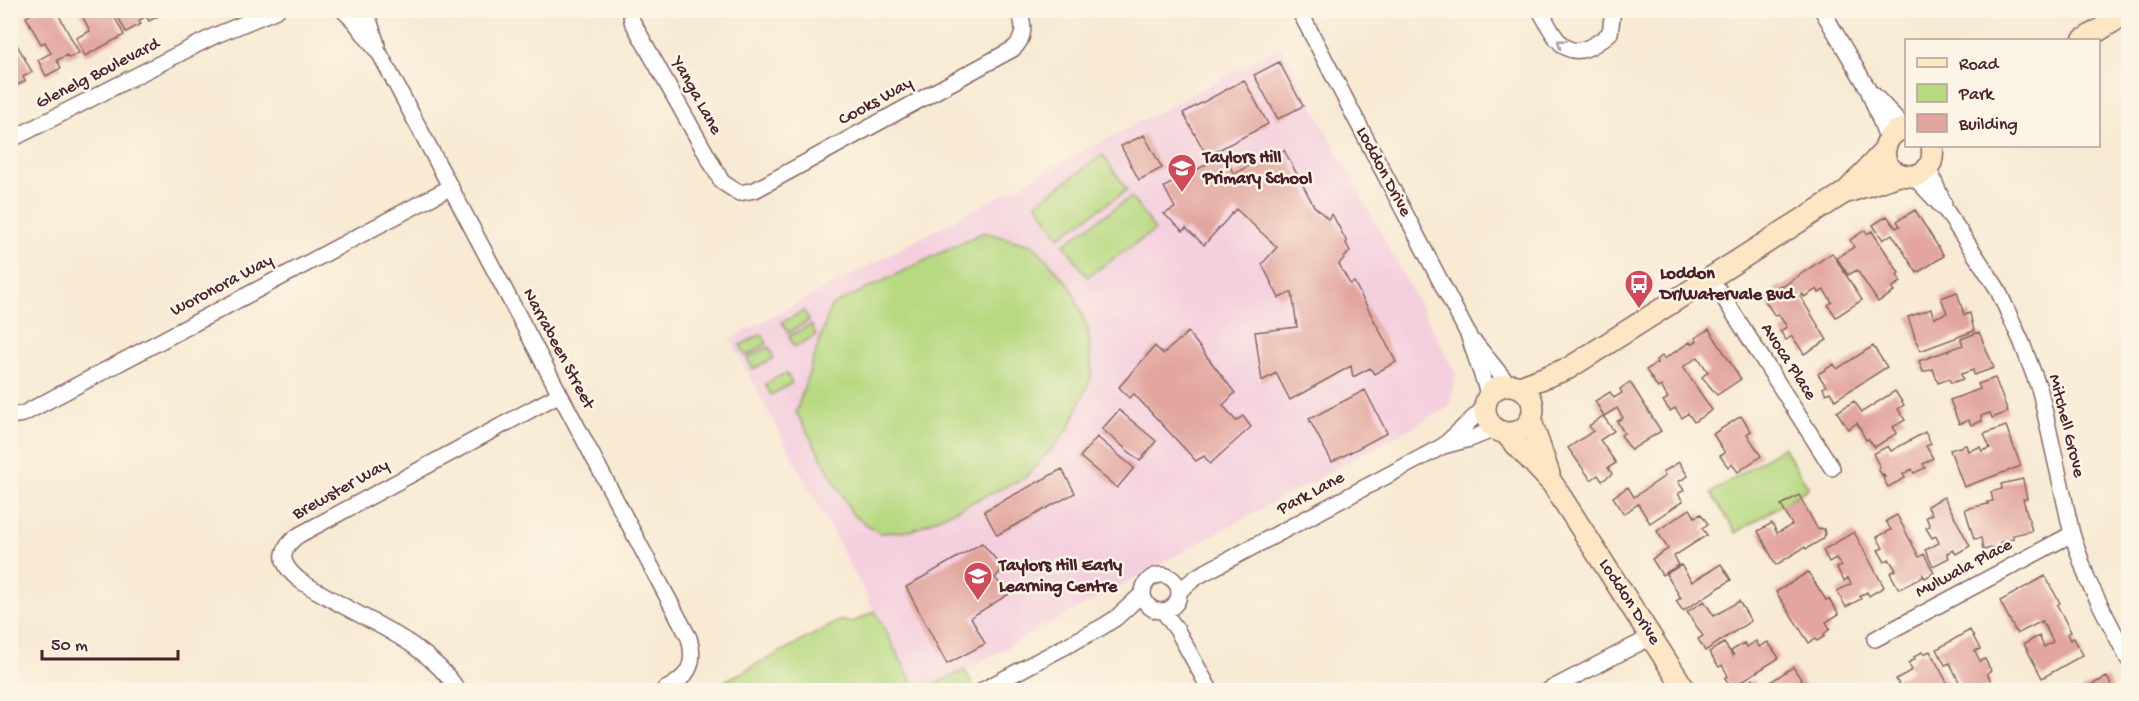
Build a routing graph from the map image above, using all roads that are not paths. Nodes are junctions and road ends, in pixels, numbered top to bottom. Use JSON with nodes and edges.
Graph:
{"nodes":[{"id":1,"x":343,"y":10,"type":"edge"},
{"id":2,"x":366,"y":10,"type":"edge"},
{"id":3,"x":630,"y":10,"type":"edge"},
{"id":4,"x":1018,"y":10,"type":"edge"},
{"id":5,"x":1299,"y":10,"type":"edge"},
{"id":6,"x":1540,"y":10,"type":"edge"},
{"id":7,"x":1613,"y":10,"type":"edge"},
{"id":8,"x":1822,"y":10,"type":"edge"},
{"id":9,"x":272,"y":11,"type":"edge"},
{"id":10,"x":2128,"y":12,"type":"edge"},
{"id":11,"x":2085,"y":39,"type":"edge"},
{"id":12,"x":381,"y":56,"type":"junction"},
{"id":13,"x":1896,"y":136,"type":"edge"},
{"id":14,"x":10,"y":140,"type":"edge"},
{"id":15,"x":1924,"y":160,"type":"edge"},
{"id":16,"x":451,"y":187,"type":"junction"},
{"id":17,"x":739,"y":193,"type":"joint"},
{"id":18,"x":1844,"y":193,"type":"junction"},
{"id":19,"x":1711,"y":278,"type":"junction"},
{"id":20,"x":1468,"y":334,"type":"junction"},
{"id":21,"x":560,"y":394,"type":"junction"},
{"id":22,"x":1523,"y":399,"type":"junction"},
{"id":23,"x":1487,"y":401,"type":"junction"},
{"id":24,"x":10,"y":416,"type":"edge"},
{"id":25,"x":1501,"y":431,"type":"junction"},
{"id":26,"x":1443,"y":446,"type":"junction"},
{"id":27,"x":1832,"y":468,"type":"dead end"},
{"id":28,"x":1552,"y":483,"type":"junction"},
{"id":29,"x":2072,"y":534,"type":"junction"},
{"id":30,"x":1142,"y":594,"type":"junction"},
{"id":31,"x":1168,"y":599,"type":"junction"},
{"id":32,"x":1116,"y":618,"type":"junction"},
{"id":33,"x":1651,"y":637,"type":"junction"},
{"id":34,"x":1875,"y":639,"type":"dead end"},
{"id":35,"x":2128,"y":658,"type":"edge"},
{"id":36,"x":459,"y":690,"type":"edge"},
{"id":37,"x":664,"y":690,"type":"edge"},
{"id":38,"x":983,"y":690,"type":"edge"},
{"id":39,"x":1210,"y":690,"type":"edge"},
{"id":40,"x":1549,"y":690,"type":"edge"},
{"id":41,"x":1685,"y":690,"type":"edge"}],
"edges":[{"from":1,"to":12,"type":"street","name":"Narrabeen Street"},
{"from":2,"to":12,"type":"street","name":"Narrabeen Street"},
{"from":3,"to":17,"type":"street","name":"Yanga Lane"},
{"from":4,"to":17,"type":"street","name":"Cooks Way"},
{"from":5,"to":20,"type":"street","name":"Loddon Drive"},
{"from":7,"to":6,"type":"street","one_way":true},
{"from":8,"to":13,"type":"street"},
{"from":9,"to":14,"type":"street","name":"Glenelg Boulevard"},
{"from":10,"to":11,"type":"street"},
{"from":12,"to":16,"type":"street","name":"Narrabeen Street"},
{"from":13,"to":15,"type":"street"},
{"from":13,"to":18,"type":"street"},
{"from":15,"to":18,"type":"street"},
{"from":15,"to":29,"type":"street","name":"Mitchell Grove"},
{"from":16,"to":21,"type":"street","name":"Narrabeen Street"},
{"from":16,"to":24,"type":"street","name":"Woronora Way"},
{"from":18,"to":19,"type":"street"},
{"from":19,"to":22,"type":"street"},
{"from":19,"to":27,"type":"street","name":"Avoca Place"},
{"from":20,"to":22,"type":"street","name":"Loddon Drive"},
{"from":20,"to":23,"type":"street","name":"Loddon Drive"},
{"from":21,"to":36,"type":"street","name":"Brewster Way"},
{"from":21,"to":37,"type":"street","name":"Narrabeen Street"},
{"from":22,"to":23,"type":"street"},
{"from":22,"to":25,"type":"street"},
{"from":22,"to":28,"type":"street","name":"Loddon Drive"},
{"from":23,"to":25,"type":"street"},
{"from":23,"to":26,"type":"street","name":"Park Lane"},
{"from":25,"to":26,"type":"street","name":"Park Lane"},
{"from":25,"to":28,"type":"street","name":"Loddon Drive"},
{"from":26,"to":31,"type":"street","name":"Park Lane"},
{"from":28,"to":33,"type":"street","name":"Loddon Drive"},
{"from":29,"to":34,"type":"street","name":"Mulwala Place"},
{"from":29,"to":35,"type":"street","name":"Mitchell Grove"},
{"from":30,"to":31,"type":"street"},
{"from":30,"to":31,"type":"street","name":"Park Lane"},
{"from":30,"to":32,"type":"street","name":"Park Lane"},
{"from":31,"to":32,"type":"street","name":"Park Lane"},
{"from":31,"to":39,"type":"street"},
{"from":32,"to":38,"type":"street","name":"Park Lane"},
{"from":33,"to":40,"type":"street"},
{"from":33,"to":41,"type":"street","name":"Loddon Drive"}]}
